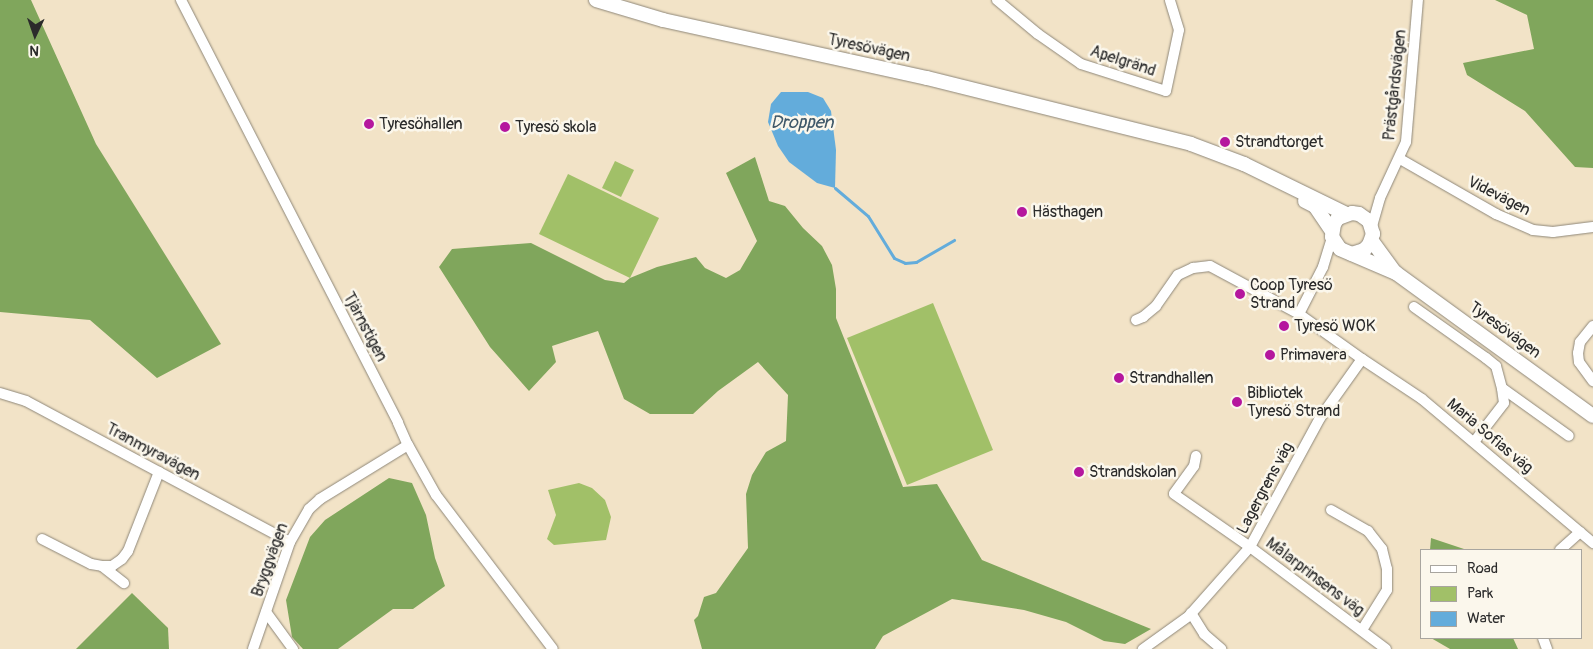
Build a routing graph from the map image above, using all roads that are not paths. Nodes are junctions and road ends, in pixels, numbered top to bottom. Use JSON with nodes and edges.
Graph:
{"nodes":[{"id":1,"x":181,"y":0,"type":"edge"},
{"id":2,"x":596,"y":0,"type":"edge"},
{"id":3,"x":998,"y":0,"type":"edge"},
{"id":4,"x":1170,"y":0,"type":"edge"},
{"id":5,"x":1418,"y":0,"type":"edge"},
{"id":6,"x":1136,"y":129,"type":"junction"},
{"id":7,"x":1400,"y":159,"type":"junction"},
{"id":8,"x":1380,"y":198,"type":"junction"},
{"id":9,"x":1352,"y":214,"type":"junction"},
{"id":10,"x":1372,"y":226,"type":"junction"},
{"id":11,"x":1593,"y":227,"type":"edge"},
{"id":12,"x":1332,"y":234,"type":"junction"},
{"id":13,"x":1372,"y":241,"type":"junction"},
{"id":14,"x":1348,"y":253,"type":"junction"},
{"id":15,"x":1323,"y":266,"type":"junction"},
{"id":16,"x":1396,"y":273,"type":"junction"},
{"id":17,"x":1414,"y":307,"type":"dead end"},
{"id":18,"x":1299,"y":314,"type":"junction"},
{"id":19,"x":1136,"y":320,"type":"dead end"},
{"id":20,"x":1593,"y":326,"type":"edge"},
{"id":21,"x":1362,"y":359,"type":"junction"},
{"id":22,"x":1593,"y":381,"type":"edge"},
{"id":23,"x":1502,"y":388,"type":"junction"},
{"id":24,"x":0,"y":393,"type":"edge"},
{"id":25,"x":1593,"y":416,"type":"edge"},
{"id":26,"x":1569,"y":436,"type":"dead end"},
{"id":27,"x":1474,"y":442,"type":"junction"},
{"id":28,"x":408,"y":445,"type":"junction"},
{"id":29,"x":1196,"y":456,"type":"dead end"},
{"id":30,"x":159,"y":472,"type":"junction"},
{"id":31,"x":1331,"y":510,"type":"dead end"},
{"id":32,"x":1580,"y":532,"type":"junction"},
{"id":33,"x":42,"y":540,"type":"dead end"},
{"id":34,"x":290,"y":542,"type":"junction"},
{"id":35,"x":1593,"y":543,"type":"edge"},
{"id":36,"x":1250,"y":548,"type":"junction"},
{"id":37,"x":1561,"y":549,"type":"edge"},
{"id":38,"x":102,"y":566,"type":"junction"},
{"id":39,"x":124,"y":583,"type":"dead end"},
{"id":40,"x":266,"y":612,"type":"junction"},
{"id":41,"x":1191,"y":613,"type":"junction"},
{"id":42,"x":1362,"y":630,"type":"junction"},
{"id":43,"x":253,"y":649,"type":"edge"},
{"id":44,"x":293,"y":649,"type":"edge"},
{"id":45,"x":553,"y":649,"type":"edge"},
{"id":46,"x":1143,"y":649,"type":"edge"},
{"id":47,"x":1221,"y":649,"type":"edge"},
{"id":48,"x":1386,"y":649,"type":"edge"}],
"edges":[{"from":1,"to":28,"type":"street","name":"Tjärnstigen"},
{"from":2,"to":6,"type":"main road","name":"Tyresövägen"},
{"from":3,"to":4,"type":"street","name":"Apelgränd"},
{"from":5,"to":7,"type":"street","name":"Prästgårdsvägen"},
{"from":6,"to":9,"type":"main road","name":"Tyresövägen"},
{"from":6,"to":12,"type":"main road","name":"Tyresövägen"},
{"from":7,"to":8,"type":"street","name":"Prästgårdsvägen"},
{"from":7,"to":11,"type":"street","name":"Videvägen"},
{"from":8,"to":9,"type":"street","name":"Prästgårdsvägen"},
{"from":8,"to":10,"type":"street","name":"Prästgårdsvägen"},
{"from":9,"to":10,"type":"main road","name":"Tyresövägen"},
{"from":9,"to":12,"type":"main road"},
{"from":10,"to":13,"type":"main road"},
{"from":12,"to":14,"type":"main road","name":"Tyresövägen"},
{"from":12,"to":15,"type":"street"},
{"from":13,"to":14,"type":"main road"},
{"from":13,"to":16,"type":"main road","name":"Tyresövägen"},
{"from":14,"to":15,"type":"street"},
{"from":14,"to":16,"type":"main road","name":"Tyresövägen"},
{"from":15,"to":18,"type":"street"},
{"from":16,"to":25,"type":"main road","name":"Tyresövägen"},
{"from":17,"to":23,"type":"street"},
{"from":18,"to":19,"type":"street"},
{"from":18,"to":21,"type":"street"},
{"from":20,"to":22,"type":"street"},
{"from":21,"to":27,"type":"street","name":"Maria Sofias väg"},
{"from":21,"to":36,"type":"street","name":"Lagergrens väg"},
{"from":23,"to":26,"type":"street"},
{"from":23,"to":27,"type":"street"},
{"from":24,"to":30,"type":"street","name":"Tranmyravägen"},
{"from":27,"to":32,"type":"street","name":"Maria Sofias väg"},
{"from":28,"to":34,"type":"street","name":"Bryggvägen"},
{"from":28,"to":45,"type":"street","name":"Tjärnstigen"},
{"from":29,"to":36,"type":"street","name":"Lagergrens väg"},
{"from":30,"to":34,"type":"street","name":"Tranmyravägen"},
{"from":30,"to":38,"type":"street"},
{"from":31,"to":42,"type":"street","name":"Målarprinsens väg"},
{"from":32,"to":35,"type":"street","name":"Maria Sofias väg"},
{"from":32,"to":37,"type":"street"},
{"from":33,"to":38,"type":"street"},
{"from":34,"to":40,"type":"street","name":"Bryggvägen"},
{"from":36,"to":41,"type":"street","name":"Lagergrens väg"},
{"from":36,"to":42,"type":"street","name":"Målarprinsens väg"},
{"from":38,"to":39,"type":"street"},
{"from":40,"to":43,"type":"street","name":"Bryggvägen"},
{"from":40,"to":44,"type":"street"},
{"from":41,"to":46,"type":"street","name":"Lagergrens väg"},
{"from":41,"to":47,"type":"street"},
{"from":42,"to":48,"type":"street","name":"Målarprinsens väg"}]}
